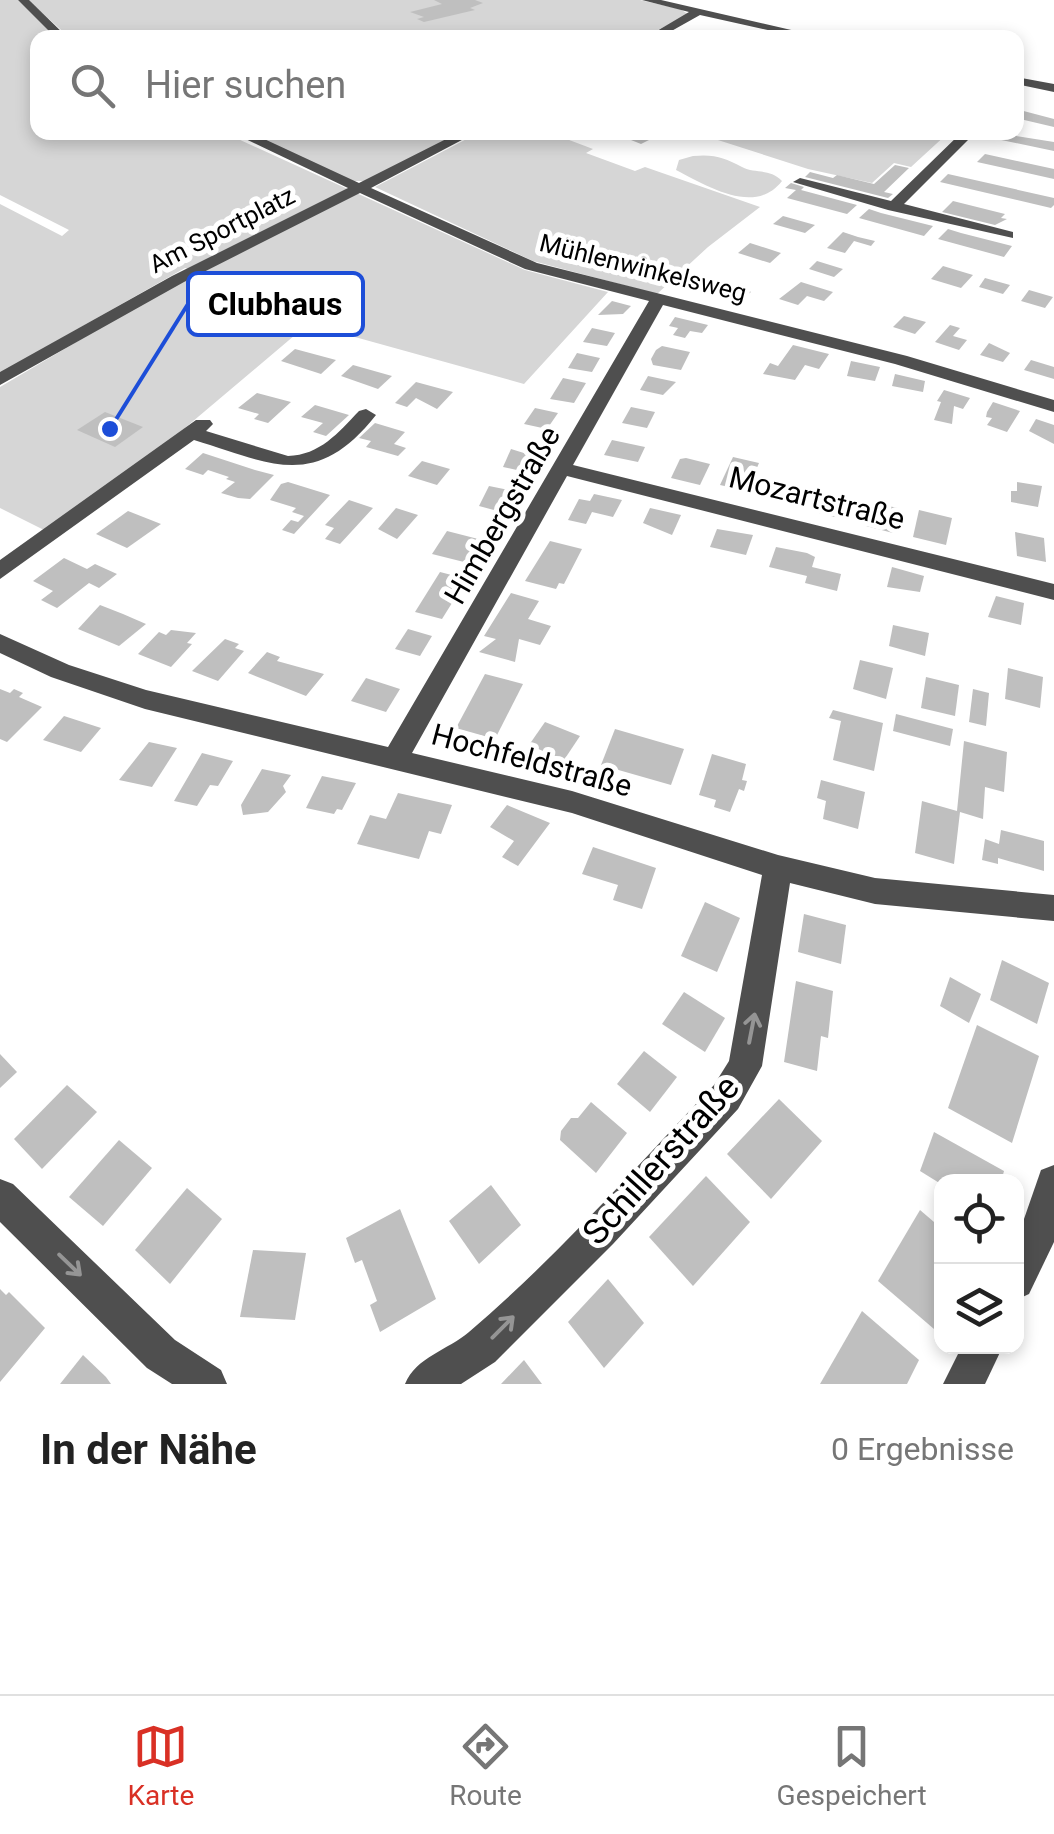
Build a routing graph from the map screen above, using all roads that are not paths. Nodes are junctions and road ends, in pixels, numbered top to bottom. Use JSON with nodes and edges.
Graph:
{"nodes":[{"id":1,"x":23,"y":0,"type":"edge"},
{"id":2,"x":647,"y":0,"type":"edge"},
{"id":3,"x":699,"y":11,"type":"junction"},
{"id":4,"x":55,"y":30,"type":"edge"},
{"id":5,"x":665,"y":30,"type":"edge"},
{"id":6,"x":785,"y":30,"type":"edge"},
{"id":7,"x":1024,"y":84,"type":"edge"},
{"id":8,"x":1054,"y":88,"type":"edge"},
{"id":9,"x":255,"y":140,"type":"edge"},
{"id":10,"x":455,"y":140,"type":"edge"},
{"id":11,"x":962,"y":140,"type":"edge"},
{"id":12,"x":800,"y":182,"type":"dead end"},
{"id":13,"x":362,"y":188,"type":"junction"},
{"id":14,"x":893,"y":207,"type":"junction"},
{"id":15,"x":1008,"y":235,"type":"dead end"},
{"id":16,"x":657,"y":301,"type":"junction"},
{"id":17,"x":0,"y":380,"type":"edge"},
{"id":18,"x":1054,"y":406,"type":"edge"},
{"id":19,"x":366,"y":415,"type":"dead end"},
{"id":20,"x":564,"y":469,"type":"junction"},
{"id":21,"x":0,"y":571,"type":"edge"},
{"id":22,"x":1054,"y":592,"type":"edge"},
{"id":23,"x":0,"y":643,"type":"edge"},
{"id":24,"x":396,"y":757,"type":"junction"},
{"id":25,"x":778,"y":868,"type":"junction"},
{"id":26,"x":1054,"y":908,"type":"edge"},
{"id":27,"x":1054,"y":1184,"type":"edge"},
{"id":28,"x":0,"y":1198,"type":"edge"},
{"id":29,"x":1024,"y":1266,"type":"edge"},
{"id":30,"x":980,"y":1354,"type":"edge"},
{"id":31,"x":208,"y":1384,"type":"edge"},
{"id":32,"x":425,"y":1384,"type":"edge"},
{"id":33,"x":963,"y":1384,"type":"edge"}],
"edges":[{"from":1,"to":4,"type":"street"},
{"from":2,"to":3,"type":"street"},
{"from":3,"to":5,"type":"street"},
{"from":3,"to":6,"type":"street"},
{"from":7,"to":8,"type":"street"},
{"from":9,"to":13,"type":"street","name":"Mühlenwinkelsweg"},
{"from":10,"to":13,"type":"street","name":"Am Sportplatz"},
{"from":11,"to":14,"type":"street"},
{"from":12,"to":14,"type":"street"},
{"from":13,"to":16,"type":"street","name":"Mühlenwinkelsweg"},
{"from":13,"to":17,"type":"street","name":"Am Sportplatz"},
{"from":14,"to":15,"type":"street"},
{"from":16,"to":18,"type":"street","name":"Mühlenwinkelsweg"},
{"from":16,"to":20,"type":"street","name":"Himbergstraße"},
{"from":19,"to":21,"type":"street"},
{"from":20,"to":22,"type":"street","name":"Mozartstraße"},
{"from":20,"to":24,"type":"street","name":"Himbergstraße"},
{"from":23,"to":24,"type":"street","name":"Hochfeldstraße"},
{"from":24,"to":25,"type":"street","name":"Hochfeldstraße"},
{"from":25,"to":26,"type":"street","name":"Hochfeldstraße"},
{"from":32,"to":25,"type":"street","name":"Schillerstraße","one_way":true},
{"from":27,"to":29,"type":"street"},
{"from":28,"to":31,"type":"street","one_way":true},
{"from":30,"to":33,"type":"street"}]}
